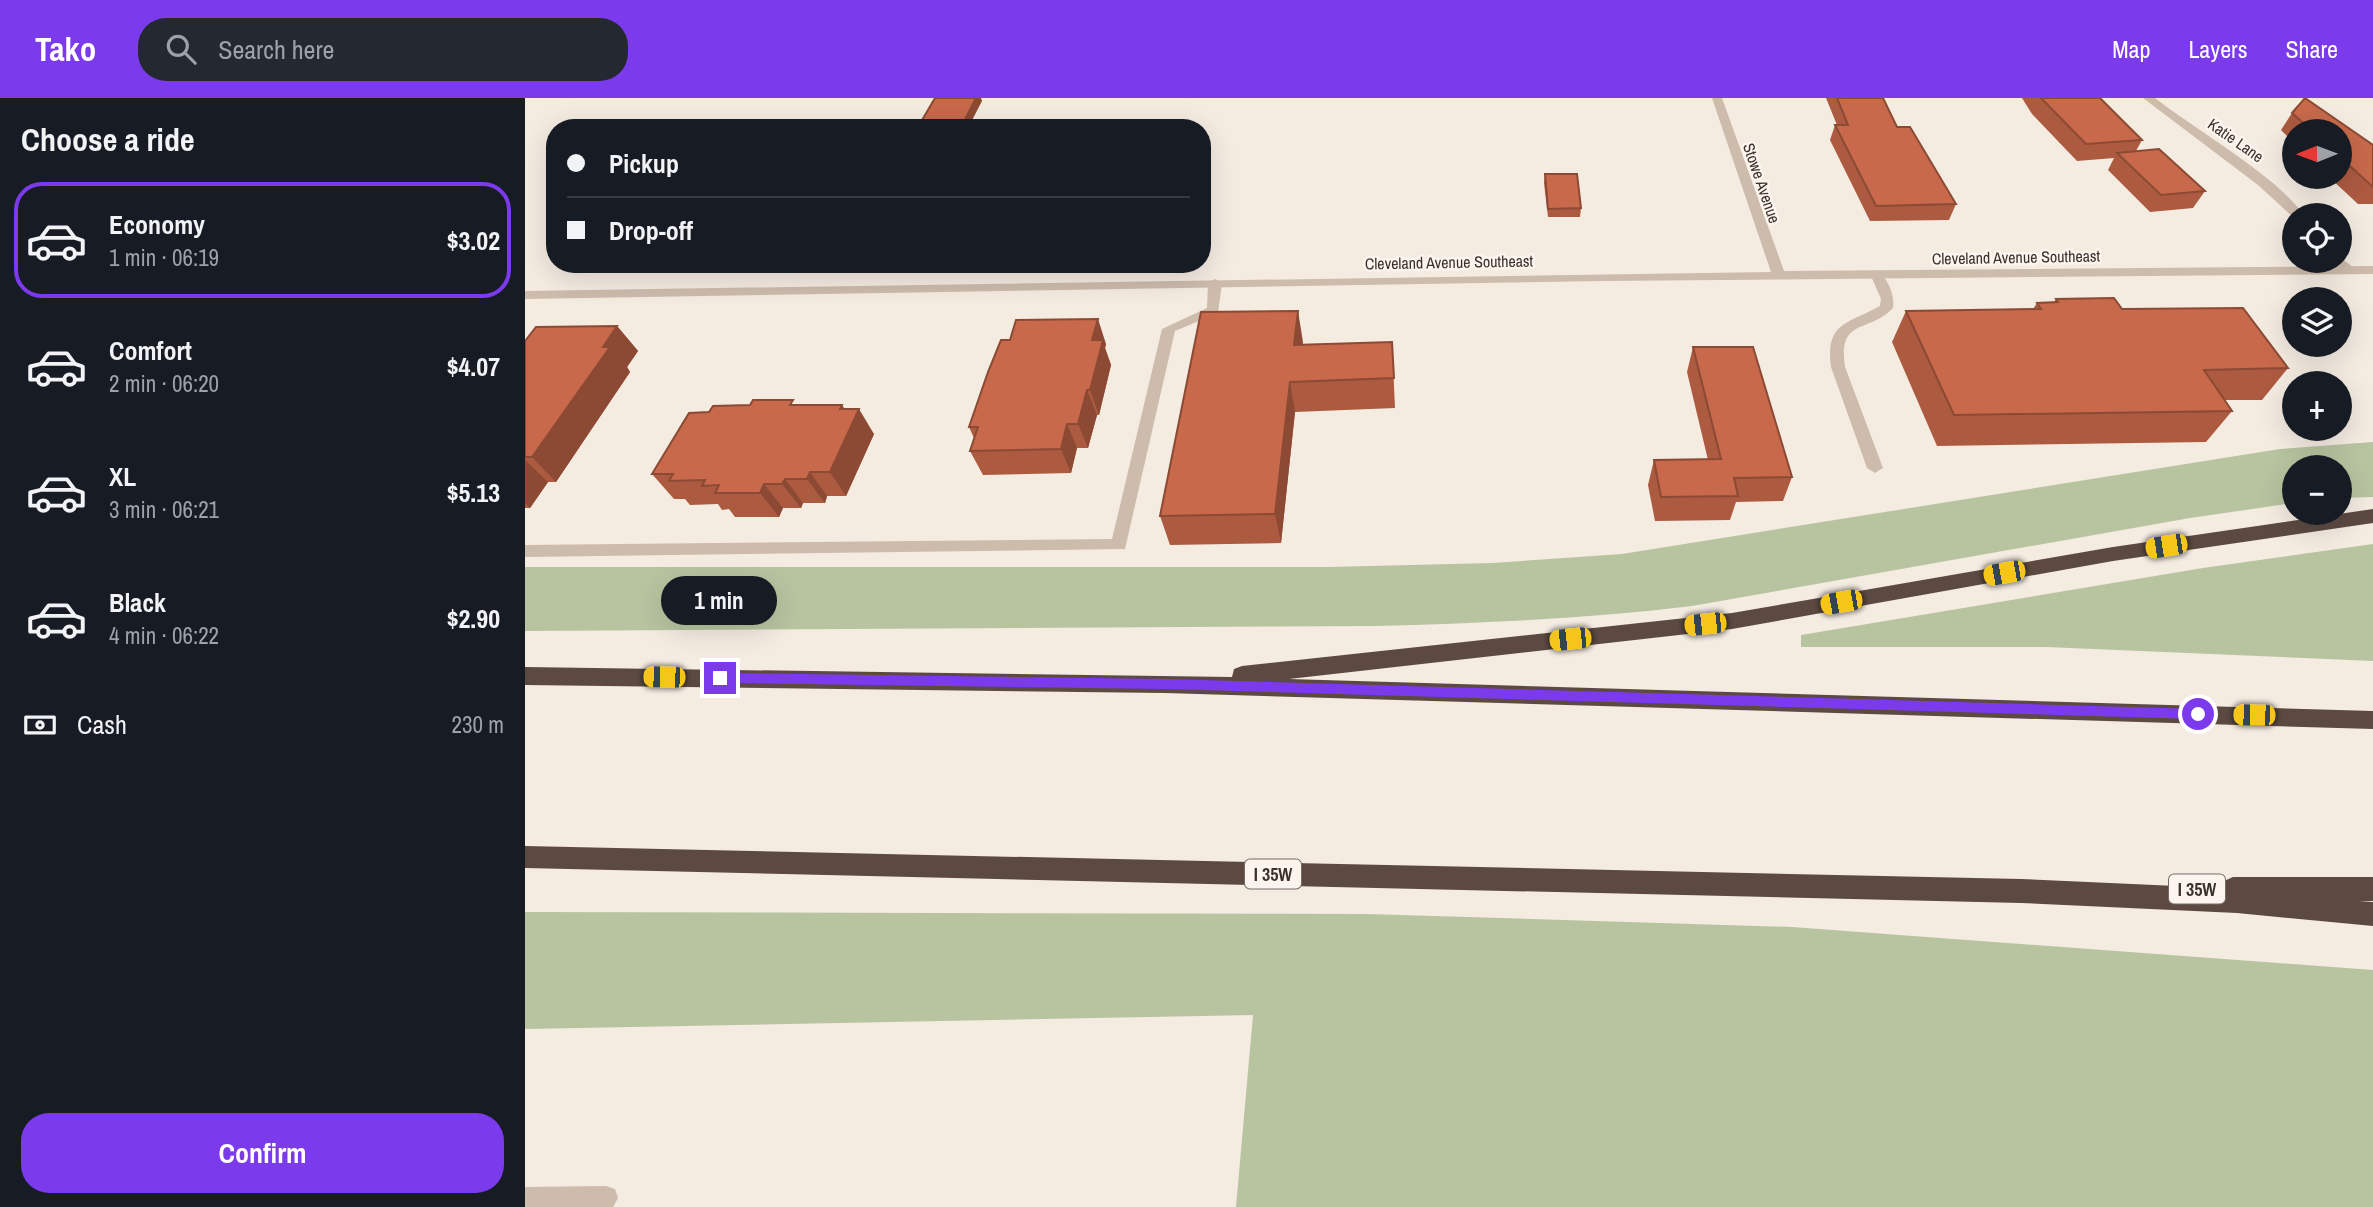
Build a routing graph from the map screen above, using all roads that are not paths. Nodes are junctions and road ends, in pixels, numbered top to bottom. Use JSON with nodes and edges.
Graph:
{"nodes":[{"id":1,"x":1717,"y":98,"type":"edge"},
{"id":2,"x":2148,"y":98,"type":"edge"},
{"id":3,"x":2286,"y":203,"type":"edge"},
{"id":4,"x":2282,"y":267,"type":"edge"},
{"id":5,"x":2352,"y":267,"type":"edge"},
{"id":6,"x":2373,"y":270,"type":"edge"},
{"id":7,"x":1877,"y":276,"type":"junction"},
{"id":8,"x":1779,"y":277,"type":"junction"},
{"id":9,"x":1215,"y":283,"type":"junction"},
{"id":10,"x":525,"y":295,"type":"edge"},
{"id":11,"x":1875,"y":468,"type":"dead end"},
{"id":12,"x":2373,"y":516,"type":"edge"},
{"id":13,"x":525,"y":551,"type":"edge"},
{"id":14,"x":525,"y":676,"type":"edge"},
{"id":15,"x":1165,"y":684,"type":"junction"},
{"id":16,"x":2373,"y":720,"type":"edge"},
{"id":17,"x":525,"y":857,"type":"edge"},
{"id":18,"x":2373,"y":889,"type":"edge"},
{"id":19,"x":2021,"y":891,"type":"junction"},
{"id":20,"x":2373,"y":914,"type":"edge"},
{"id":21,"x":606,"y":1198,"type":"dead end"},
{"id":22,"x":525,"y":1199,"type":"edge"}],
"edges":[{"from":1,"to":8,"type":"street","name":"Stowe Avenue"},
{"from":2,"to":3,"type":"street","name":"Katie Lane"},
{"from":4,"to":7,"type":"street","name":"Cleveland Avenue Southeast"},
{"from":5,"to":6,"type":"street","name":"Cleveland Avenue Southeast"},
{"from":7,"to":8,"type":"street","name":"Cleveland Avenue Southeast"},
{"from":7,"to":11,"type":"street"},
{"from":8,"to":9,"type":"street","name":"Cleveland Avenue Southeast"},
{"from":9,"to":10,"type":"street","name":"Cleveland Avenue Southeast"},
{"from":9,"to":13,"type":"street"},
{"from":12,"to":15,"type":"highway"},
{"from":14,"to":15,"type":"highway"},
{"from":15,"to":16,"type":"highway"},
{"from":17,"to":19,"type":"highway","number":"I 35W"},
{"from":18,"to":19,"type":"highway","number":"I 35W"},
{"from":19,"to":20,"type":"highway"},
{"from":21,"to":22,"type":"street"}]}
